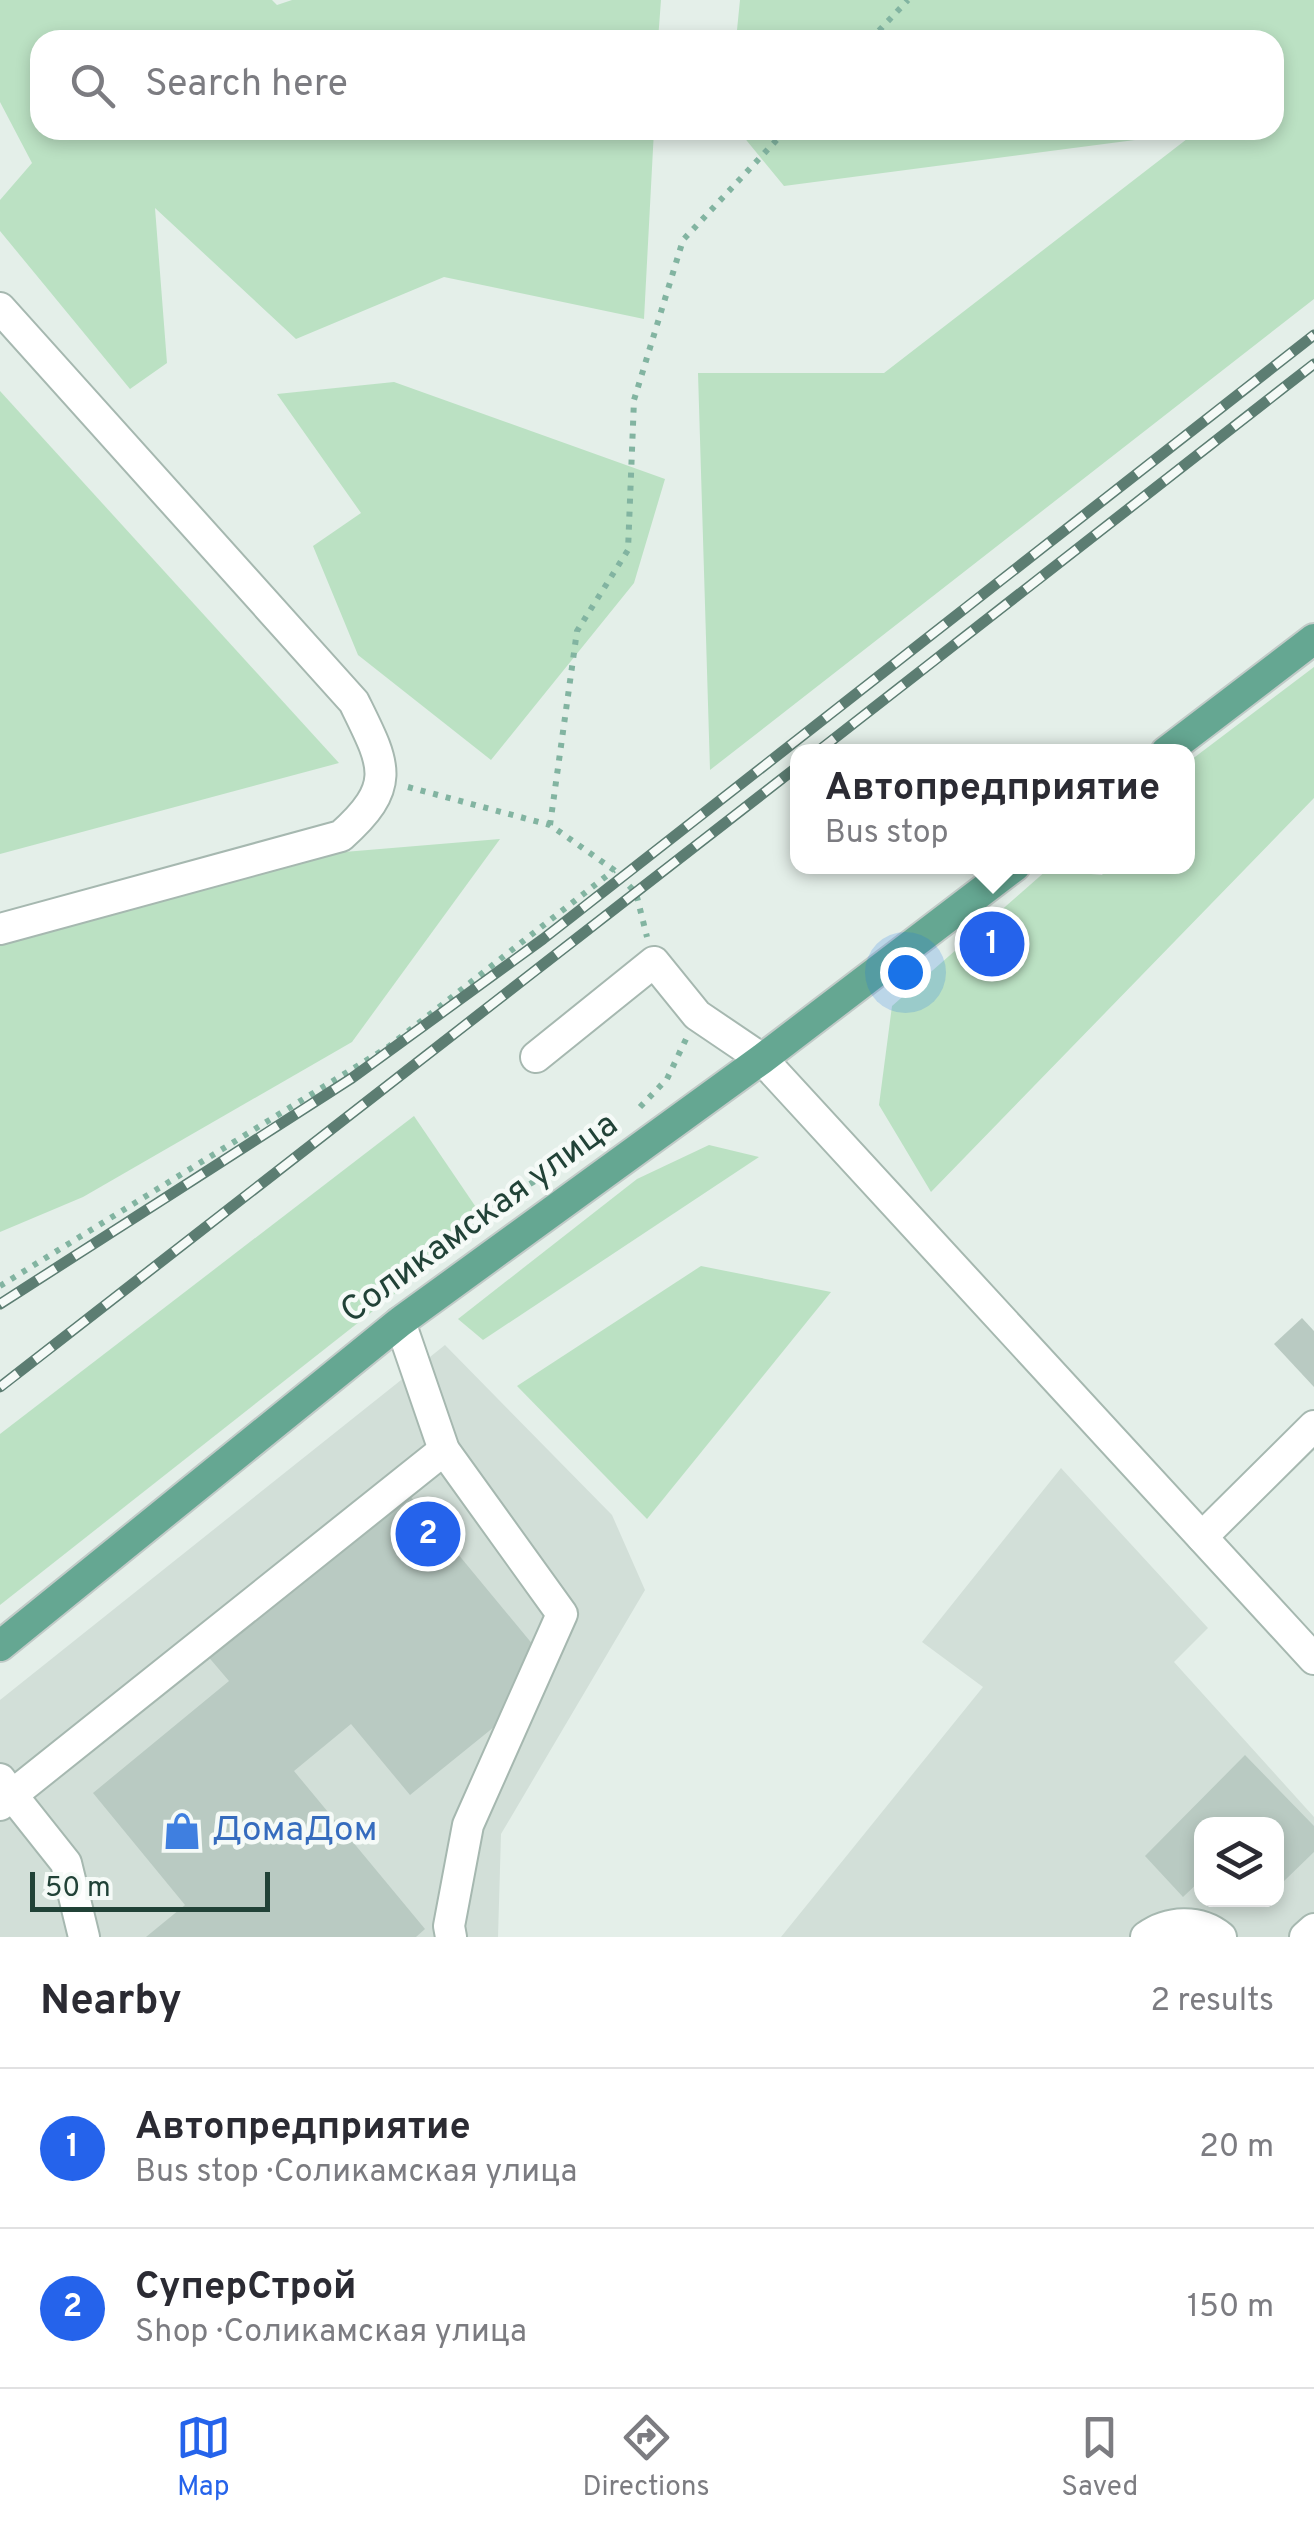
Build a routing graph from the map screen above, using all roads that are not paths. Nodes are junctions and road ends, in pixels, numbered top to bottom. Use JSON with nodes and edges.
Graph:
{"nodes":[{"id":1,"x":0,"y":308,"type":"edge"},
{"id":2,"x":1314,"y":639,"type":"edge"},
{"id":3,"x":1176,"y":744,"type":"edge"},
{"id":4,"x":1005,"y":874,"type":"edge"},
{"id":5,"x":0,"y":929,"type":"edge"},
{"id":6,"x":536,"y":1057,"type":"dead end"},
{"id":7,"x":762,"y":1059,"type":"junction"},
{"id":8,"x":400,"y":1322,"type":"junction"},
{"id":9,"x":1314,"y":1426,"type":"edge"},
{"id":10,"x":444,"y":1450,"type":"junction"},
{"id":11,"x":1202,"y":1537,"type":"junction"},
{"id":12,"x":0,"y":1646,"type":"edge"},
{"id":13,"x":1314,"y":1659,"type":"edge"},
{"id":14,"x":4,"y":1793,"type":"edge"},
{"id":15,"x":1314,"y":1929,"type":"edge"},
{"id":16,"x":84,"y":1937,"type":"edge"},
{"id":17,"x":451,"y":1937,"type":"edge"},
{"id":18,"x":1146,"y":1937,"type":"edge"},
{"id":19,"x":1220,"y":1937,"type":"edge"},
{"id":20,"x":1305,"y":1937,"type":"edge"}],
"edges":[{"from":1,"to":5,"type":"street"},
{"from":2,"to":3,"type":"main road"},
{"from":4,"to":7,"type":"main road","name":"Соликамская улица"},
{"from":6,"to":7,"type":"street"},
{"from":7,"to":8,"type":"main road","name":"Соликамская улица"},
{"from":7,"to":11,"type":"street"},
{"from":8,"to":10,"type":"street"},
{"from":8,"to":12,"type":"main road","name":"Соликамская улица"},
{"from":9,"to":11,"type":"street"},
{"from":10,"to":14,"type":"street"},
{"from":10,"to":17,"type":"street"},
{"from":11,"to":13,"type":"street"},
{"from":14,"to":16,"type":"street"},
{"from":15,"to":20,"type":"street"},
{"from":18,"to":19,"type":"street"}]}
